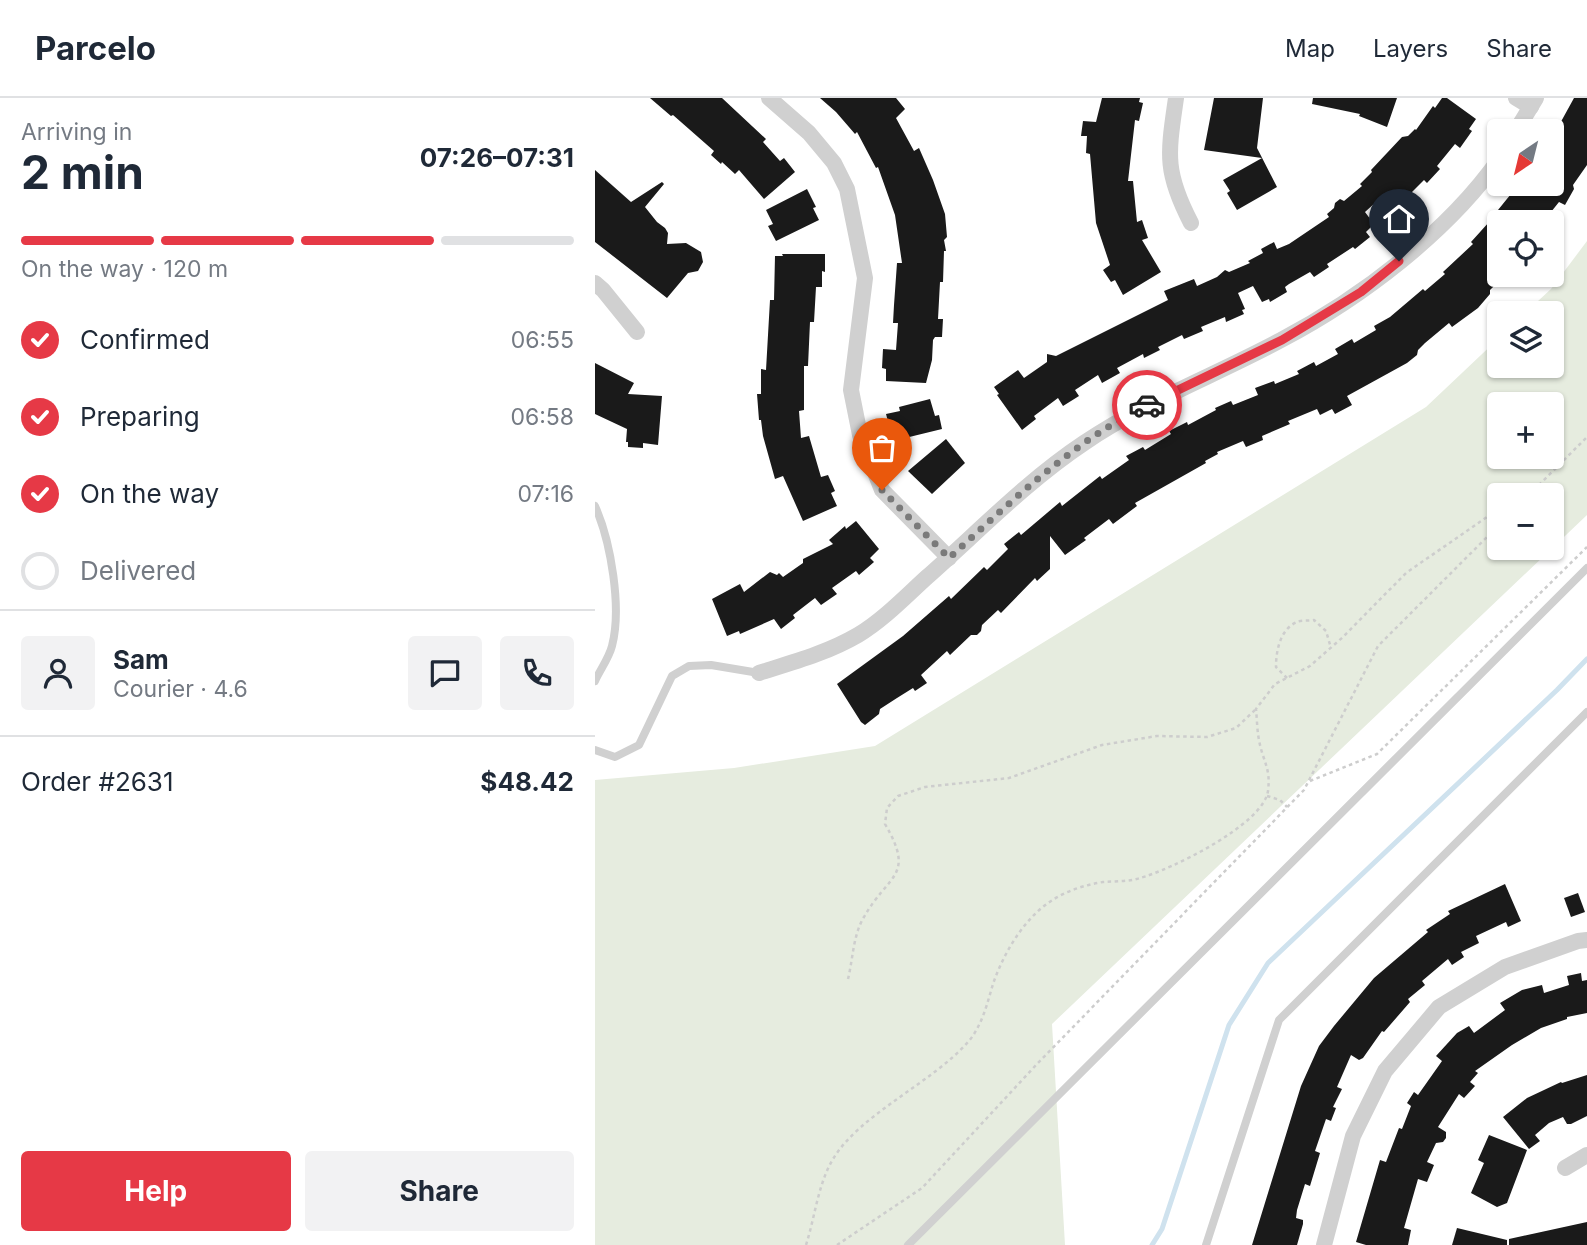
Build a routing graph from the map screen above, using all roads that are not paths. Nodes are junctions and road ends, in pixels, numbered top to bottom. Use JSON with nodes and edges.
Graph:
{"nodes":[{"id":1,"x":769,"y":98,"type":"edge"},
{"id":2,"x":1176,"y":98,"type":"edge"},
{"id":3,"x":1516,"y":98,"type":"edge"},
{"id":4,"x":1534,"y":102,"type":"edge"},
{"id":5,"x":1523,"y":119,"type":"edge"},
{"id":6,"x":1487,"y":173,"type":"edge"},
{"id":7,"x":1191,"y":223,"type":"dead end"},
{"id":8,"x":595,"y":283,"type":"edge"},
{"id":9,"x":637,"y":332,"type":"dead end"},
{"id":10,"x":596,"y":513,"type":"edge"},
{"id":11,"x":949,"y":558,"type":"junction"},
{"id":12,"x":1587,"y":568,"type":"edge"},
{"id":13,"x":759,"y":673,"type":"joint"},
{"id":14,"x":595,"y":681,"type":"edge"},
{"id":15,"x":1587,"y":712,"type":"edge"},
{"id":16,"x":595,"y":750,"type":"edge"},
{"id":17,"x":1587,"y":940,"type":"edge"},
{"id":18,"x":1587,"y":1155,"type":"edge"},
{"id":19,"x":1565,"y":1168,"type":"dead end"},
{"id":20,"x":908,"y":1245,"type":"edge"},
{"id":21,"x":1206,"y":1245,"type":"edge"},
{"id":22,"x":1324,"y":1245,"type":"edge"}],
"edges":[{"from":1,"to":11,"type":"street"},
{"from":2,"to":7,"type":"street"},
{"from":3,"to":4,"type":"street"},
{"from":4,"to":5,"type":"street"},
{"from":6,"to":11,"type":"street"},
{"from":8,"to":9,"type":"street"},
{"from":10,"to":14,"type":"lane"},
{"from":11,"to":13,"type":"street"},
{"from":12,"to":20,"type":"lane"},
{"from":13,"to":16,"type":"lane"},
{"from":15,"to":21,"type":"lane"},
{"from":17,"to":22,"type":"street"},
{"from":18,"to":19,"type":"street"}]}
